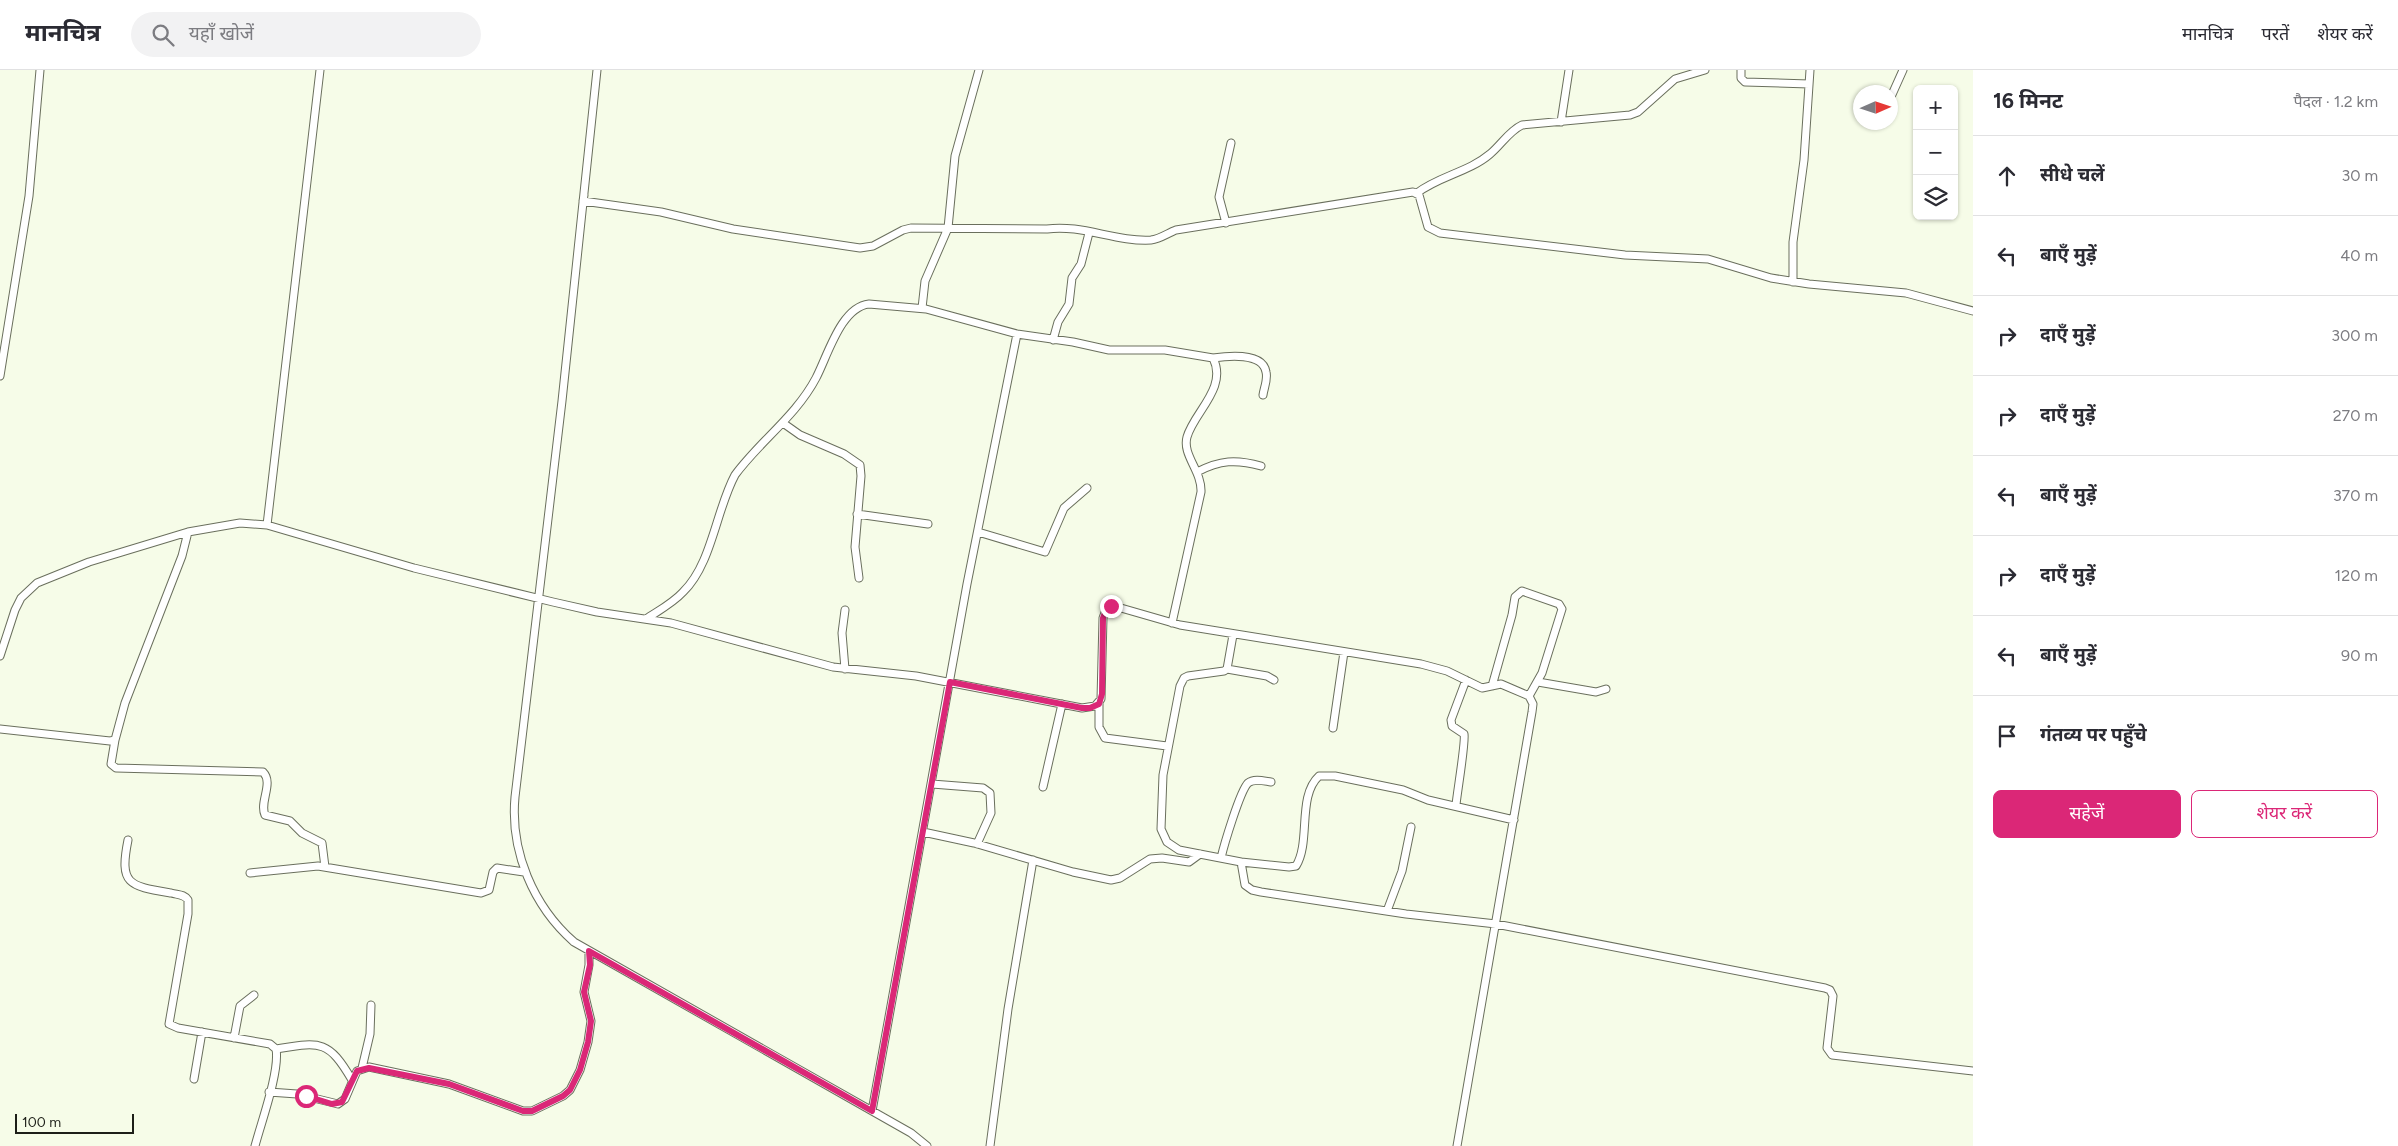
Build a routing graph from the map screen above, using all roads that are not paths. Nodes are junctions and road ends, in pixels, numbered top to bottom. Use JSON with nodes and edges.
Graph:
{"nodes":[{"id":1,"x":40,"y":70,"type":"edge"},
{"id":2,"x":320,"y":70,"type":"edge"},
{"id":3,"x":598,"y":70,"type":"edge"},
{"id":4,"x":979,"y":70,"type":"edge"},
{"id":5,"x":1569,"y":70,"type":"edge"},
{"id":6,"x":1704,"y":70,"type":"edge"},
{"id":7,"x":1741,"y":70,"type":"edge"},
{"id":8,"x":1810,"y":70,"type":"edge"},
{"id":9,"x":1903,"y":70,"type":"edge"},
{"id":10,"x":1809,"y":84,"type":"junction"},
{"id":11,"x":1896,"y":85,"type":"edge"},
{"id":12,"x":1561,"y":122,"type":"junction"},
{"id":13,"x":1232,"y":143,"type":"dead end"},
{"id":14,"x":1417,"y":193,"type":"junction"},
{"id":15,"x":585,"y":199,"type":"junction"},
{"id":16,"x":1226,"y":223,"type":"junction"},
{"id":17,"x":948,"y":228,"type":"junction"},
{"id":18,"x":1090,"y":233,"type":"junction"},
{"id":19,"x":1793,"y":282,"type":"junction"},
{"id":20,"x":922,"y":308,"type":"junction"},
{"id":21,"x":1973,"y":311,"type":"edge"},
{"id":22,"x":1017,"y":334,"type":"junction"},
{"id":23,"x":1053,"y":340,"type":"junction"},
{"id":24,"x":1213,"y":358,"type":"junction"},
{"id":25,"x":0,"y":376,"type":"edge"},
{"id":26,"x":1263,"y":395,"type":"dead end"},
{"id":27,"x":783,"y":423,"type":"junction"},
{"id":28,"x":1261,"y":466,"type":"dead end"},
{"id":29,"x":1198,"y":472,"type":"junction"},
{"id":30,"x":1086,"y":488,"type":"dead end"},
{"id":31,"x":857,"y":514,"type":"junction"},
{"id":32,"x":928,"y":524,"type":"dead end"},
{"id":33,"x":267,"y":525,"type":"junction"},
{"id":34,"x":188,"y":532,"type":"junction"},
{"id":35,"x":978,"y":532,"type":"junction"},
{"id":36,"x":859,"y":578,"type":"dead end"},
{"id":37,"x":540,"y":599,"type":"junction"},
{"id":38,"x":844,"y":610,"type":"dead end"},
{"id":39,"x":646,"y":619,"type":"junction"},
{"id":40,"x":1172,"y":623,"type":"junction"},
{"id":41,"x":1233,"y":635,"type":"junction"},
{"id":42,"x":1344,"y":652,"type":"junction"},
{"id":43,"x":0,"y":656,"type":"edge"},
{"id":44,"x":845,"y":669,"type":"junction"},
{"id":45,"x":1227,"y":669,"type":"junction"},
{"id":46,"x":1274,"y":680,"type":"dead end"},
{"id":47,"x":1466,"y":680,"type":"junction"},
{"id":48,"x":950,"y":682,"type":"junction"},
{"id":49,"x":1538,"y":682,"type":"junction"},
{"id":50,"x":1492,"y":686,"type":"junction"},
{"id":51,"x":1606,"y":689,"type":"dead end"},
{"id":52,"x":1530,"y":696,"type":"junction"},
{"id":53,"x":1062,"y":704,"type":"junction"},
{"id":54,"x":1099,"y":704,"type":"junction"},
{"id":55,"x":1333,"y":728,"type":"dead end"},
{"id":56,"x":0,"y":729,"type":"edge"},
{"id":57,"x":115,"y":740,"type":"junction"},
{"id":58,"x":1167,"y":746,"type":"junction"},
{"id":59,"x":1271,"y":782,"type":"dead end"},
{"id":60,"x":932,"y":784,"type":"junction"},
{"id":61,"x":1043,"y":787,"type":"dead end"},
{"id":62,"x":1456,"y":804,"type":"junction"},
{"id":63,"x":1514,"y":820,"type":"junction"},
{"id":64,"x":1411,"y":827,"type":"dead end"},
{"id":65,"x":924,"y":832,"type":"junction"},
{"id":66,"x":128,"y":840,"type":"dead end"},
{"id":67,"x":977,"y":844,"type":"junction"},
{"id":68,"x":1200,"y":854,"type":"junction"},
{"id":69,"x":1221,"y":858,"type":"junction"},
{"id":70,"x":1033,"y":860,"type":"junction"},
{"id":71,"x":1241,"y":862,"type":"junction"},
{"id":72,"x":325,"y":867,"type":"junction"},
{"id":73,"x":524,"y":872,"type":"junction"},
{"id":74,"x":250,"y":873,"type":"dead end"},
{"id":75,"x":1388,"y":911,"type":"junction"},
{"id":76,"x":1496,"y":924,"type":"junction"},
{"id":77,"x":589,"y":951,"type":"junction"},
{"id":78,"x":254,"y":996,"type":"dead end"},
{"id":79,"x":372,"y":1005,"type":"dead end"},
{"id":80,"x":202,"y":1032,"type":"junction"},
{"id":81,"x":234,"y":1038,"type":"junction"},
{"id":82,"x":276,"y":1049,"type":"junction"},
{"id":83,"x":362,"y":1068,"type":"junction"},
{"id":84,"x":1973,"y":1071,"type":"edge"},
{"id":85,"x":194,"y":1080,"type":"dead end"},
{"id":86,"x":352,"y":1080,"type":"junction"},
{"id":87,"x":270,"y":1092,"type":"junction"},
{"id":88,"x":872,"y":1111,"type":"junction"},
{"id":89,"x":255,"y":1146,"type":"edge"},
{"id":90,"x":927,"y":1146,"type":"edge"},
{"id":91,"x":990,"y":1146,"type":"edge"},
{"id":92,"x":1457,"y":1146,"type":"edge"}],
"edges":[{"from":1,"to":25,"type":"street"},
{"from":2,"to":33,"type":"street"},
{"from":3,"to":15,"type":"street"},
{"from":4,"to":17,"type":"street"},
{"from":5,"to":12,"type":"street"},
{"from":6,"to":12,"type":"street"},
{"from":7,"to":10,"type":"street"},
{"from":8,"to":10,"type":"street"},
{"from":9,"to":11,"type":"street"},
{"from":10,"to":19,"type":"street"},
{"from":12,"to":14,"type":"street"},
{"from":13,"to":16,"type":"street"},
{"from":14,"to":16,"type":"street"},
{"from":14,"to":19,"type":"street"},
{"from":15,"to":17,"type":"street"},
{"from":15,"to":37,"type":"street"},
{"from":16,"to":18,"type":"street"},
{"from":17,"to":18,"type":"street"},
{"from":17,"to":20,"type":"street"},
{"from":18,"to":23,"type":"street"},
{"from":19,"to":21,"type":"street"},
{"from":20,"to":22,"type":"street"},
{"from":20,"to":27,"type":"street"},
{"from":22,"to":23,"type":"street"},
{"from":22,"to":35,"type":"street"},
{"from":23,"to":24,"type":"street"},
{"from":24,"to":26,"type":"street"},
{"from":24,"to":29,"type":"street"},
{"from":27,"to":31,"type":"street"},
{"from":27,"to":39,"type":"street"},
{"from":28,"to":29,"type":"street"},
{"from":29,"to":40,"type":"street"},
{"from":30,"to":35,"type":"street"},
{"from":31,"to":32,"type":"street"},
{"from":31,"to":36,"type":"street"},
{"from":33,"to":34,"type":"street"},
{"from":33,"to":37,"type":"street"},
{"from":34,"to":43,"type":"street"},
{"from":34,"to":57,"type":"street"},
{"from":35,"to":48,"type":"street"},
{"from":37,"to":39,"type":"street"},
{"from":37,"to":73,"type":"street"},
{"from":38,"to":44,"type":"street"},
{"from":39,"to":44,"type":"street"},
{"from":40,"to":41,"type":"street"},
{"from":40,"to":54,"type":"street"},
{"from":41,"to":42,"type":"street"},
{"from":41,"to":45,"type":"street"},
{"from":42,"to":47,"type":"street"},
{"from":42,"to":55,"type":"street"},
{"from":44,"to":48,"type":"street"},
{"from":45,"to":46,"type":"street"},
{"from":45,"to":58,"type":"street"},
{"from":47,"to":50,"type":"street"},
{"from":47,"to":62,"type":"street"},
{"from":48,"to":53,"type":"street"},
{"from":48,"to":60,"type":"street"},
{"from":49,"to":50,"type":"street"},
{"from":49,"to":51,"type":"street"},
{"from":49,"to":52,"type":"street"},
{"from":50,"to":52,"type":"street"},
{"from":52,"to":63,"type":"street"},
{"from":53,"to":54,"type":"street"},
{"from":53,"to":61,"type":"street"},
{"from":54,"to":58,"type":"street"},
{"from":56,"to":57,"type":"street"},
{"from":57,"to":72,"type":"street"},
{"from":58,"to":68,"type":"street"},
{"from":59,"to":69,"type":"street"},
{"from":60,"to":65,"type":"street"},
{"from":60,"to":67,"type":"street"},
{"from":62,"to":63,"type":"street"},
{"from":62,"to":71,"type":"street"},
{"from":63,"to":76,"type":"street"},
{"from":64,"to":75,"type":"street"},
{"from":65,"to":67,"type":"street"},
{"from":65,"to":88,"type":"street"},
{"from":66,"to":80,"type":"street"},
{"from":67,"to":70,"type":"street"},
{"from":68,"to":69,"type":"street"},
{"from":68,"to":70,"type":"street"},
{"from":69,"to":71,"type":"street"},
{"from":70,"to":91,"type":"street"},
{"from":71,"to":75,"type":"street"},
{"from":72,"to":73,"type":"street"},
{"from":72,"to":74,"type":"street"},
{"from":73,"to":77,"type":"street"},
{"from":75,"to":76,"type":"street"},
{"from":76,"to":84,"type":"street"},
{"from":76,"to":92,"type":"street"},
{"from":77,"to":83,"type":"street"},
{"from":77,"to":88,"type":"street"},
{"from":78,"to":81,"type":"street"},
{"from":79,"to":83,"type":"street"},
{"from":80,"to":81,"type":"street"},
{"from":80,"to":85,"type":"street"},
{"from":81,"to":82,"type":"street"},
{"from":82,"to":86,"type":"street"},
{"from":82,"to":87,"type":"street"},
{"from":83,"to":86,"type":"street"},
{"from":86,"to":87,"type":"street"},
{"from":87,"to":89,"type":"street"},
{"from":88,"to":90,"type":"street"}]}
